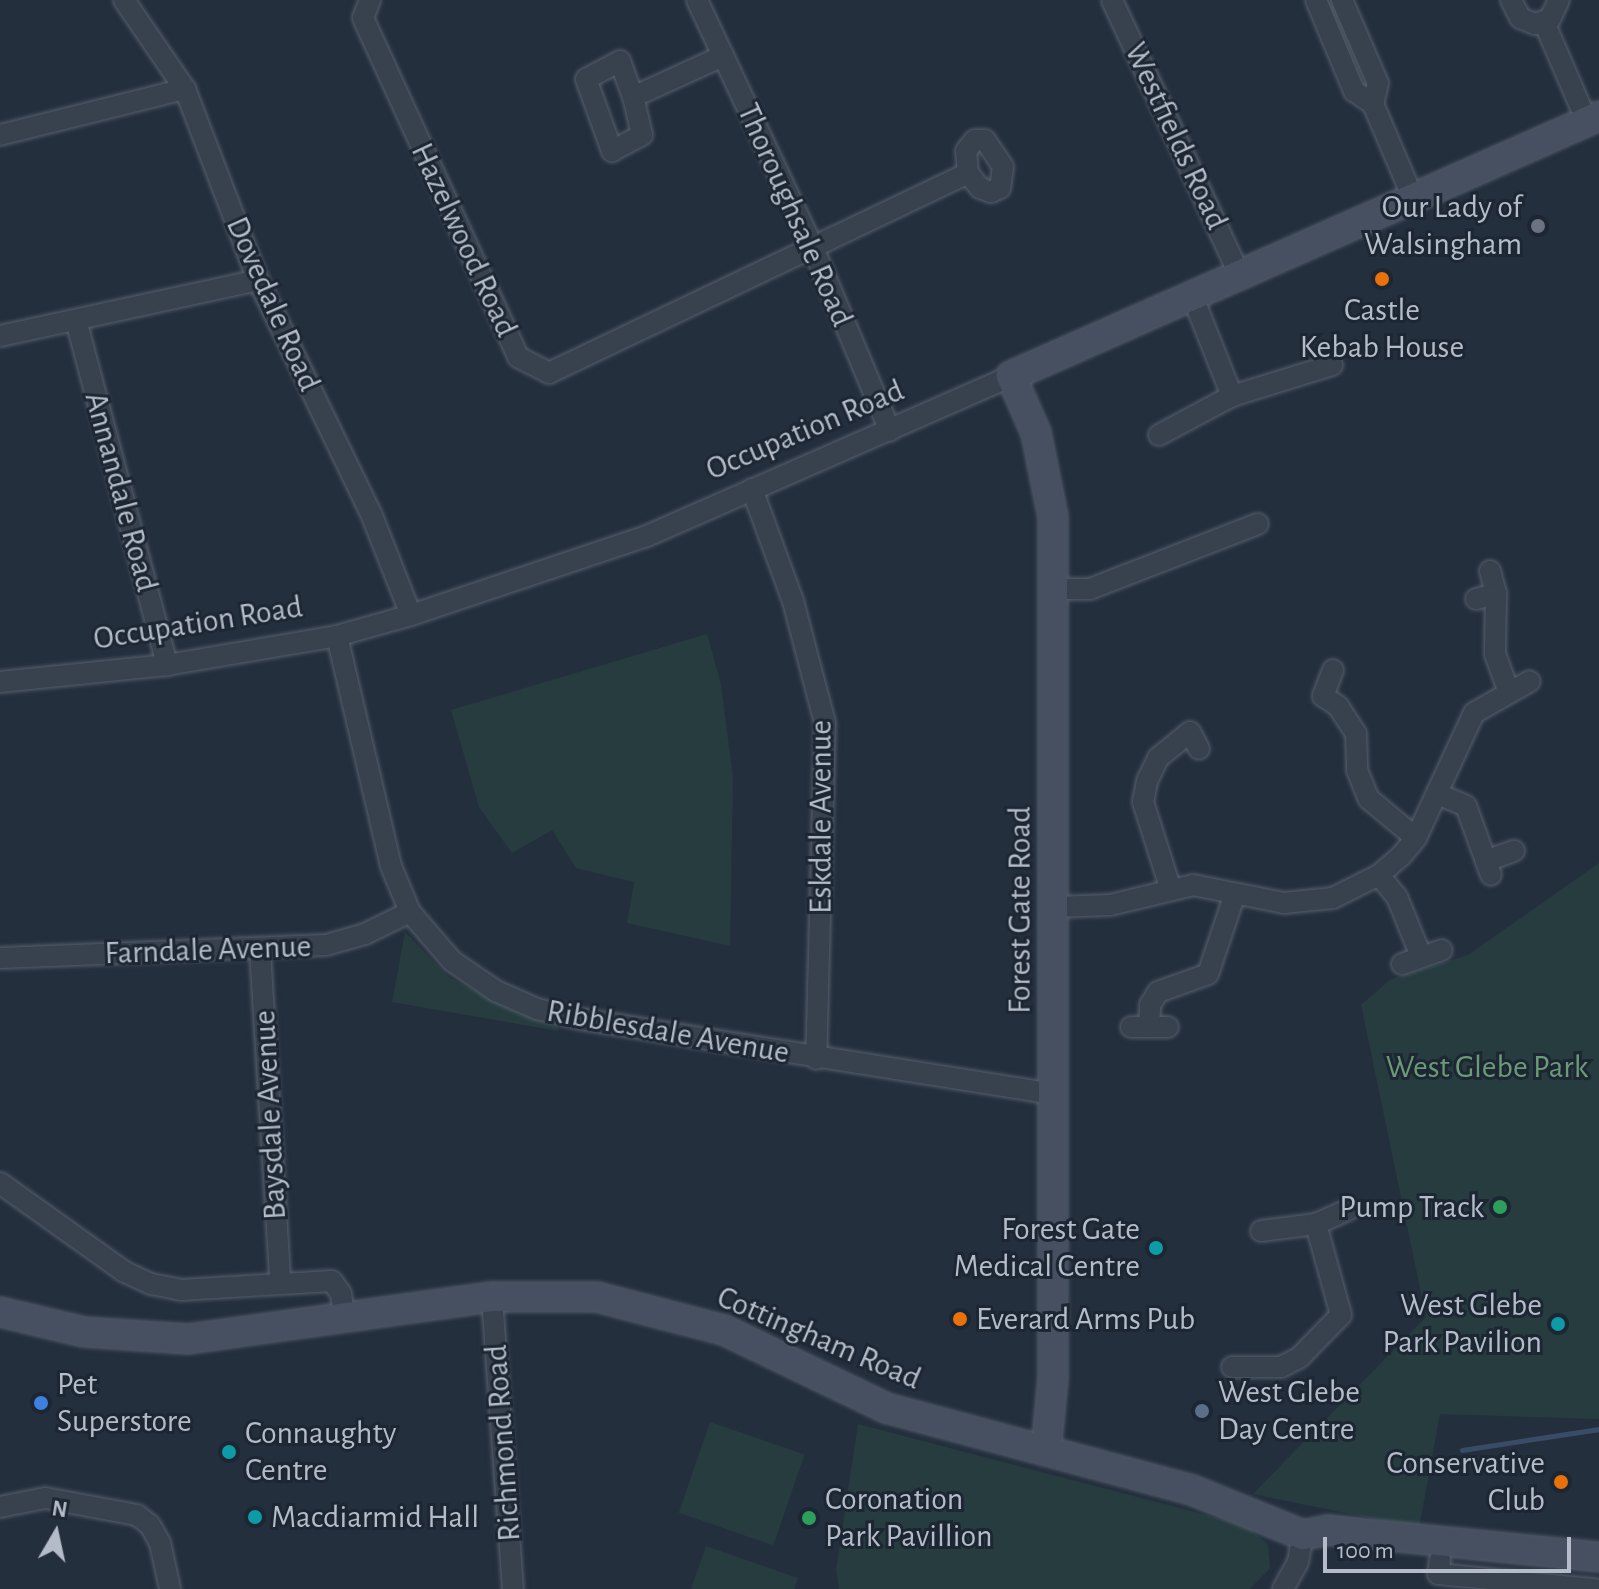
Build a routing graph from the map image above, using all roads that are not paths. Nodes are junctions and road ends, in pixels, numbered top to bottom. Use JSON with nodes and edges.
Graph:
{"nodes":[{"id":1,"x":124,"y":0,"type":"edge"},
{"id":2,"x":370,"y":0,"type":"edge"},
{"id":3,"x":697,"y":0,"type":"edge"},
{"id":4,"x":1112,"y":0,"type":"edge"},
{"id":5,"x":1316,"y":0,"type":"edge"},
{"id":6,"x":1342,"y":0,"type":"edge"},
{"id":7,"x":1511,"y":0,"type":"edge"},
{"id":8,"x":1559,"y":0,"type":"edge"},
{"id":9,"x":1544,"y":22,"type":"junction"},
{"id":10,"x":723,"y":56,"type":"junction"},
{"id":11,"x":185,"y":89,"type":"junction"},
{"id":12,"x":633,"y":97,"type":"dead end"},
{"id":13,"x":1373,"y":104,"type":"junction"},
{"id":14,"x":1593,"y":119,"type":"edge"},
{"id":15,"x":0,"y":135,"type":"edge"},
{"id":16,"x":968,"y":173,"type":"dead end"},
{"id":17,"x":1413,"y":198,"type":"junction"},
{"id":18,"x":814,"y":250,"type":"junction"},
{"id":19,"x":1239,"y":273,"type":"junction"},
{"id":20,"x":258,"y":280,"type":"junction"},
{"id":21,"x":1192,"y":295,"type":"junction"},
{"id":22,"x":76,"y":320,"type":"junction"},
{"id":23,"x":0,"y":336,"type":"edge"},
{"id":24,"x":1332,"y":365,"type":"dead end"},
{"id":25,"x":1011,"y":376,"type":"junction"},
{"id":26,"x":1232,"y":396,"type":"junction"},
{"id":27,"x":890,"y":431,"type":"junction"},
{"id":28,"x":1159,"y":435,"type":"dead end"},
{"id":29,"x":752,"y":489,"type":"junction"},
{"id":30,"x":1258,"y":524,"type":"dead end"},
{"id":31,"x":1490,"y":571,"type":"dead end"},
{"id":32,"x":1055,"y":589,"type":"junction"},
{"id":33,"x":1496,"y":594,"type":"junction"},
{"id":34,"x":1476,"y":599,"type":"dead end"},
{"id":35,"x":411,"y":615,"type":"junction"},
{"id":36,"x":337,"y":636,"type":"junction"},
{"id":37,"x":167,"y":665,"type":"junction"},
{"id":38,"x":1333,"y":670,"type":"dead end"},
{"id":39,"x":1530,"y":681,"type":"dead end"},
{"id":40,"x":0,"y":682,"type":"edge"},
{"id":41,"x":1508,"y":690,"type":"junction"},
{"id":42,"x":1199,"y":749,"type":"dead end"},
{"id":43,"x":1438,"y":794,"type":"junction"},
{"id":44,"x":1416,"y":838,"type":"junction"},
{"id":45,"x":1514,"y":851,"type":"dead end"},
{"id":46,"x":1379,"y":875,"type":"junction"},
{"id":47,"x":1170,"y":887,"type":"junction"},
{"id":48,"x":1235,"y":894,"type":"junction"},
{"id":49,"x":1054,"y":907,"type":"junction"},
{"id":50,"x":410,"y":912,"type":"junction"},
{"id":51,"x":260,"y":950,"type":"junction"},
{"id":52,"x":1442,"y":950,"type":"dead end"},
{"id":53,"x":0,"y":958,"type":"edge"},
{"id":54,"x":1149,"y":1027,"type":"dead end"},
{"id":55,"x":816,"y":1059,"type":"junction"},
{"id":56,"x":1053,"y":1094,"type":"junction"},
{"id":57,"x":0,"y":1183,"type":"edge"},
{"id":58,"x":1349,"y":1209,"type":"dead end"},
{"id":59,"x":1316,"y":1224,"type":"junction"},
{"id":60,"x":1261,"y":1231,"type":"dead end"},
{"id":61,"x":280,"y":1281,"type":"junction"},
{"id":62,"x":492,"y":1297,"type":"junction"},
{"id":63,"x":0,"y":1312,"type":"edge"},
{"id":64,"x":345,"y":1318,"type":"junction"},
{"id":65,"x":1232,"y":1367,"type":"dead end"},
{"id":66,"x":1046,"y":1451,"type":"junction"},
{"id":67,"x":0,"y":1507,"type":"edge"},
{"id":68,"x":1303,"y":1535,"type":"junction"},
{"id":69,"x":1599,"y":1557,"type":"edge"},
{"id":70,"x":1440,"y":1560,"type":"dead end"},
{"id":71,"x":1563,"y":1588,"type":"edge"},
{"id":72,"x":170,"y":1589,"type":"edge"},
{"id":73,"x":513,"y":1589,"type":"edge"},
{"id":74,"x":1283,"y":1589,"type":"edge"},
{"id":75,"x":1595,"y":1589,"type":"edge"}],
"edges":[{"from":1,"to":11,"type":"street","name":"Dovedale Road"},
{"from":2,"to":18,"type":"street","name":"Hazelwood Road"},
{"from":3,"to":10,"type":"street","name":"Thoroughsale Road"},
{"from":4,"to":19,"type":"street","name":"Westfields Road"},
{"from":5,"to":13,"type":"street"},
{"from":6,"to":13,"type":"street"},
{"from":7,"to":9,"type":"street"},
{"from":8,"to":9,"type":"street"},
{"from":9,"to":14,"type":"street"},
{"from":10,"to":12,"type":"street"},
{"from":10,"to":18,"type":"street","name":"Thoroughsale Road"},
{"from":11,"to":15,"type":"street"},
{"from":11,"to":20,"type":"street","name":"Dovedale Road"},
{"from":13,"to":17,"type":"street"},
{"from":14,"to":17,"type":"street","name":"Occupation Road"},
{"from":16,"to":18,"type":"street"},
{"from":17,"to":19,"type":"street","name":"Occupation Road"},
{"from":18,"to":27,"type":"street","name":"Thoroughsale Road"},
{"from":19,"to":21,"type":"street","name":"Occupation Road"},
{"from":20,"to":22,"type":"street"},
{"from":20,"to":35,"type":"street","name":"Dovedale Road"},
{"from":21,"to":25,"type":"street","name":"Occupation Road"},
{"from":21,"to":26,"type":"street"},
{"from":22,"to":23,"type":"street"},
{"from":22,"to":37,"type":"street","name":"Annandale Road"},
{"from":24,"to":26,"type":"street"},
{"from":25,"to":27,"type":"street","name":"Occupation Road"},
{"from":25,"to":32,"type":"street","name":"Forest Gate Road"},
{"from":26,"to":28,"type":"street"},
{"from":27,"to":29,"type":"street","name":"Occupation Road"},
{"from":29,"to":35,"type":"street","name":"Occupation Road"},
{"from":29,"to":55,"type":"street","name":"Eskdale Avenue"},
{"from":30,"to":32,"type":"street"},
{"from":31,"to":33,"type":"street"},
{"from":32,"to":49,"type":"street","name":"Forest Gate Road"},
{"from":33,"to":34,"type":"street"},
{"from":33,"to":41,"type":"street"},
{"from":35,"to":36,"type":"street","name":"Occupation Road"},
{"from":36,"to":37,"type":"street","name":"Occupation Road"},
{"from":36,"to":50,"type":"street","name":"Ribblesdale Avenue"},
{"from":37,"to":40,"type":"street","name":"Occupation Road"},
{"from":38,"to":44,"type":"street"},
{"from":39,"to":41,"type":"street"},
{"from":41,"to":43,"type":"street"},
{"from":42,"to":47,"type":"street"},
{"from":43,"to":44,"type":"street"},
{"from":43,"to":45,"type":"street"},
{"from":44,"to":46,"type":"street"},
{"from":46,"to":48,"type":"street"},
{"from":46,"to":52,"type":"street"},
{"from":47,"to":48,"type":"street"},
{"from":47,"to":49,"type":"street"},
{"from":48,"to":54,"type":"street"},
{"from":49,"to":56,"type":"street","name":"Forest Gate Road"},
{"from":50,"to":51,"type":"street","name":"Farndale Avenue"},
{"from":50,"to":55,"type":"street","name":"Ribblesdale Avenue"},
{"from":51,"to":53,"type":"street","name":"Farndale Avenue"},
{"from":51,"to":61,"type":"street","name":"Baysdale Avenue"},
{"from":55,"to":56,"type":"street","name":"Ribblesdale Avenue"},
{"from":56,"to":66,"type":"street","name":"Forest Gate Road"},
{"from":57,"to":61,"type":"street"},
{"from":58,"to":59,"type":"street"},
{"from":59,"to":60,"type":"street"},
{"from":59,"to":65,"type":"street"},
{"from":61,"to":64,"type":"street"},
{"from":62,"to":64,"type":"street","name":"Cottingham Road"},
{"from":62,"to":66,"type":"street","name":"Cottingham Road"},
{"from":62,"to":73,"type":"street","name":"Richmond Road"},
{"from":63,"to":64,"type":"street","name":"Cottingham Road"},
{"from":66,"to":68,"type":"street","name":"Cottingham Road"},
{"from":67,"to":72,"type":"street"},
{"from":68,"to":69,"type":"street","name":"Cottingham Road"},
{"from":68,"to":74,"type":"street"},
{"from":70,"to":71,"type":"street"},
{"from":71,"to":75,"type":"street"}]}
